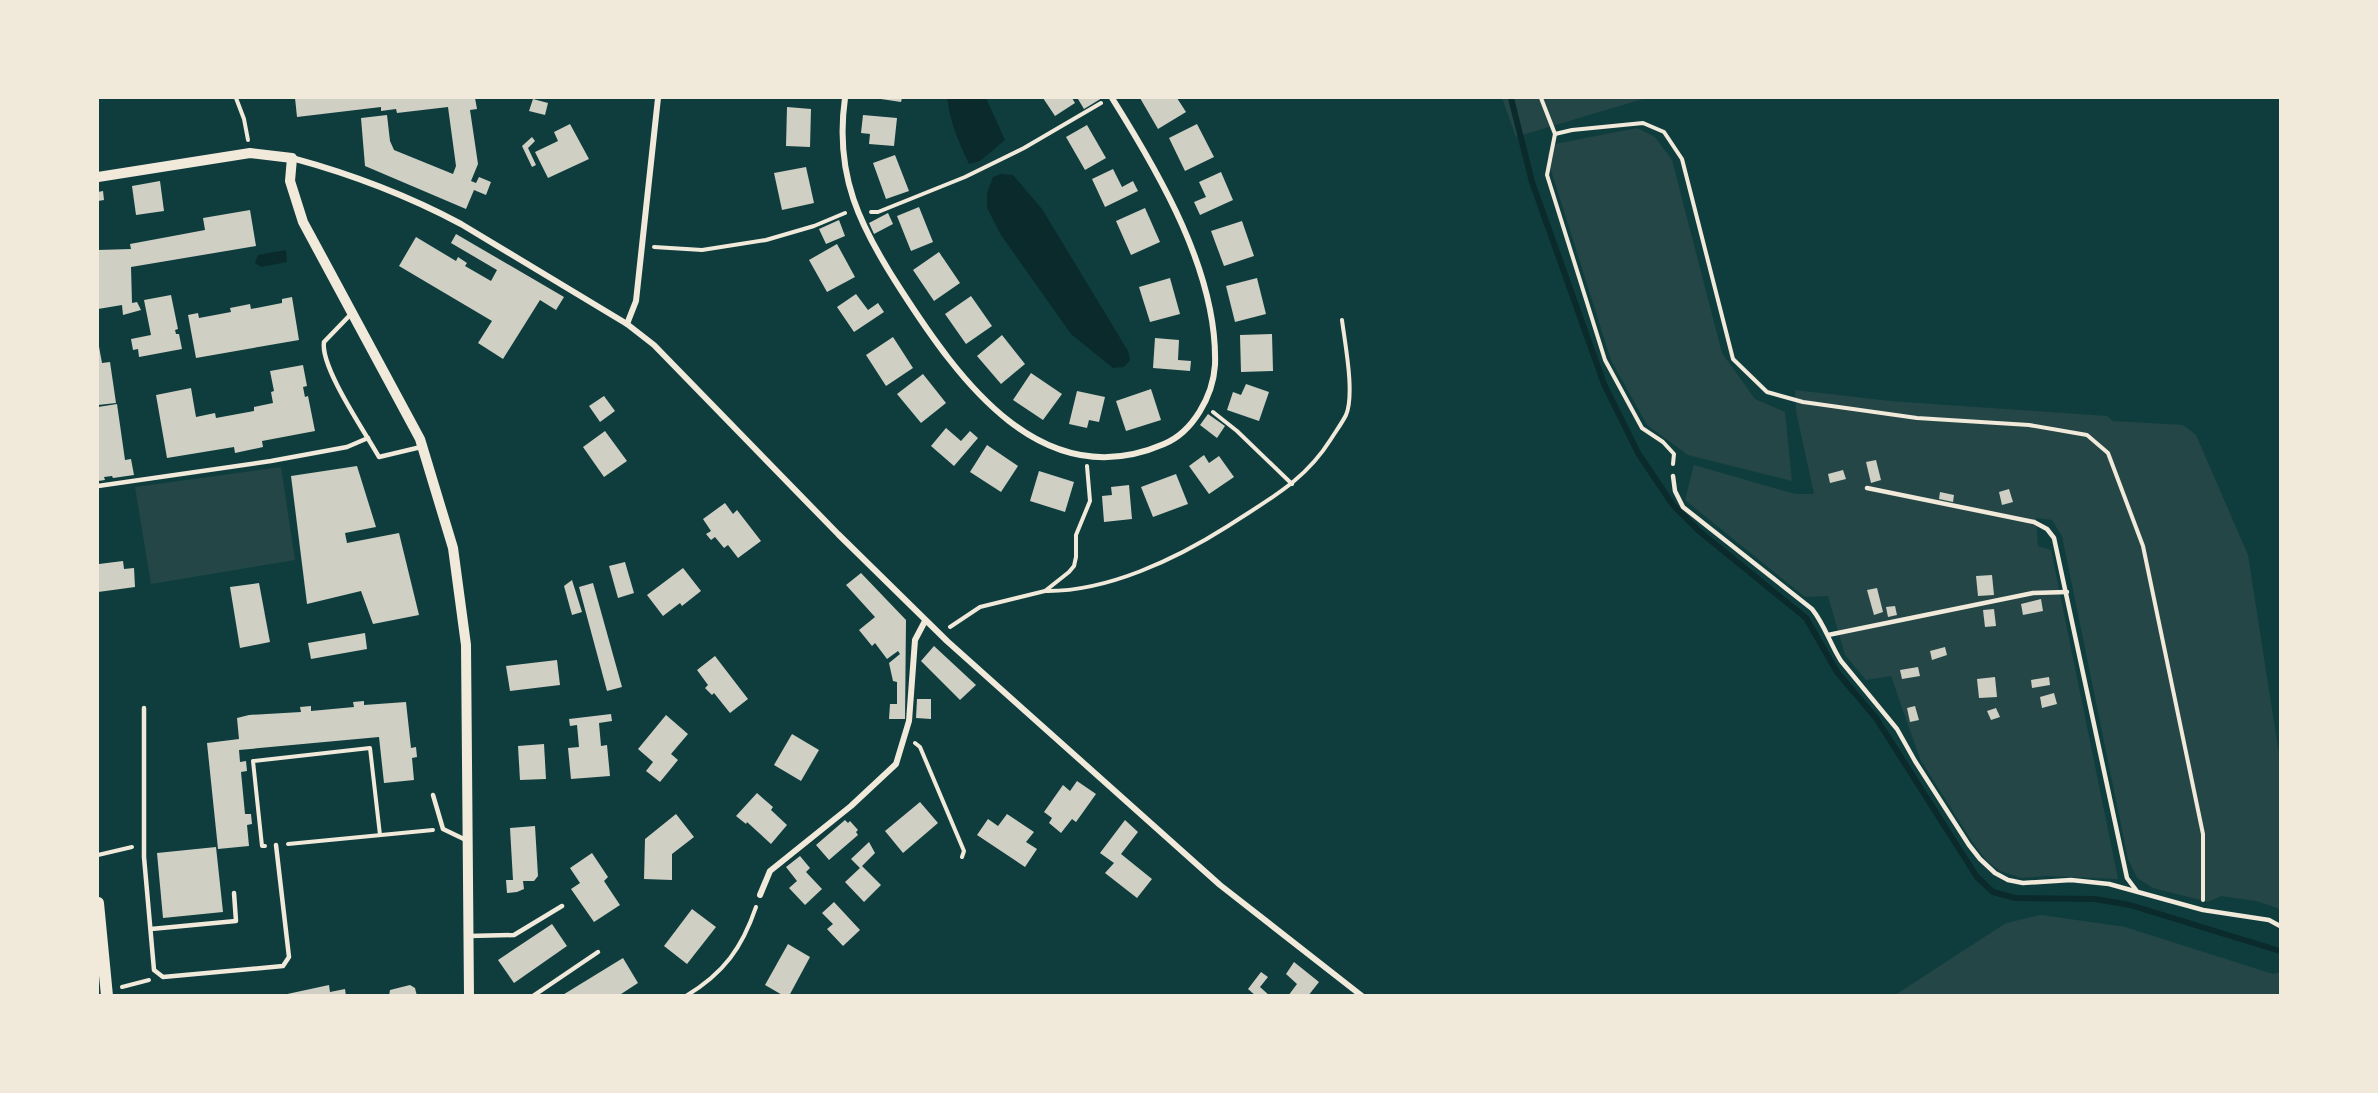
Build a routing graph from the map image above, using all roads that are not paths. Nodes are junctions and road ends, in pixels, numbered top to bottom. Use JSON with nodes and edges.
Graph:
{"nodes":[{"id":1,"x":658,"y":98,"type":"edge"},
{"id":2,"x":845,"y":98,"type":"edge"},
{"id":3,"x":1112,"y":98,"type":"edge"},
{"id":4,"x":292,"y":158,"type":"junction"},
{"id":5,"x":98,"y":177,"type":"edge"},
{"id":6,"x":352,"y":313,"type":"junction"},
{"id":7,"x":627,"y":324,"type":"junction"},
{"id":8,"x":368,"y":438,"type":"junction"},
{"id":9,"x":422,"y":447,"type":"junction"},
{"id":10,"x":1673,"y":476,"type":"road end"},
{"id":11,"x":98,"y":486,"type":"edge"},
{"id":12,"x":1867,"y":488,"type":"dead end"},
{"id":13,"x":2067,"y":592,"type":"junction"},
{"id":14,"x":925,"y":621,"type":"junction"},
{"id":15,"x":1828,"y":635,"type":"junction"},
{"id":16,"x":144,"y":708,"type":"dead end"},
{"id":17,"x":433,"y":795,"type":"dead end"},
{"id":18,"x":468,"y":841,"type":"junction"},
{"id":19,"x":276,"y":845,"type":"road end"},
{"id":20,"x":2136,"y":890,"type":"junction"},
{"id":21,"x":234,"y":893,"type":"dead end"},
{"id":22,"x":760,"y":895,"type":"road end"},
{"id":23,"x":98,"y":903,"type":"edge"},
{"id":24,"x":562,"y":906,"type":"dead end"},
{"id":25,"x":2280,"y":926,"type":"edge"},
{"id":26,"x":151,"y":929,"type":"junction"},
{"id":27,"x":468,"y":936,"type":"junction"},
{"id":28,"x":598,"y":952,"type":"dead end"},
{"id":29,"x":104,"y":992,"type":"edge"},
{"id":30,"x":469,"y":996,"type":"edge"},
{"id":31,"x":533,"y":996,"type":"edge"},
{"id":32,"x":1362,"y":996,"type":"edge"}],
"edges":[{"from":1,"to":7,"type":"street"},
{"from":2,"to":3,"type":"street"},
{"from":4,"to":5,"type":"street"},
{"from":4,"to":6,"type":"street"},
{"from":4,"to":7,"type":"street"},
{"from":6,"to":8,"type":"lane"},
{"from":6,"to":9,"type":"street"},
{"from":7,"to":14,"type":"street"},
{"from":8,"to":9,"type":"lane"},
{"from":8,"to":11,"type":"lane"},
{"from":9,"to":18,"type":"street"},
{"from":10,"to":15,"type":"lane"},
{"from":12,"to":13,"type":"lane"},
{"from":13,"to":15,"type":"lane"},
{"from":13,"to":20,"type":"lane"},
{"from":14,"to":22,"type":"street"},
{"from":14,"to":32,"type":"street"},
{"from":15,"to":20,"type":"lane"},
{"from":16,"to":26,"type":"lane"},
{"from":17,"to":18,"type":"lane"},
{"from":18,"to":27,"type":"street"},
{"from":19,"to":26,"type":"lane"},
{"from":20,"to":25,"type":"lane"},
{"from":21,"to":26,"type":"lane"},
{"from":23,"to":29,"type":"main road"},
{"from":24,"to":27,"type":"lane"},
{"from":27,"to":30,"type":"street"},
{"from":28,"to":31,"type":"lane"}]}
